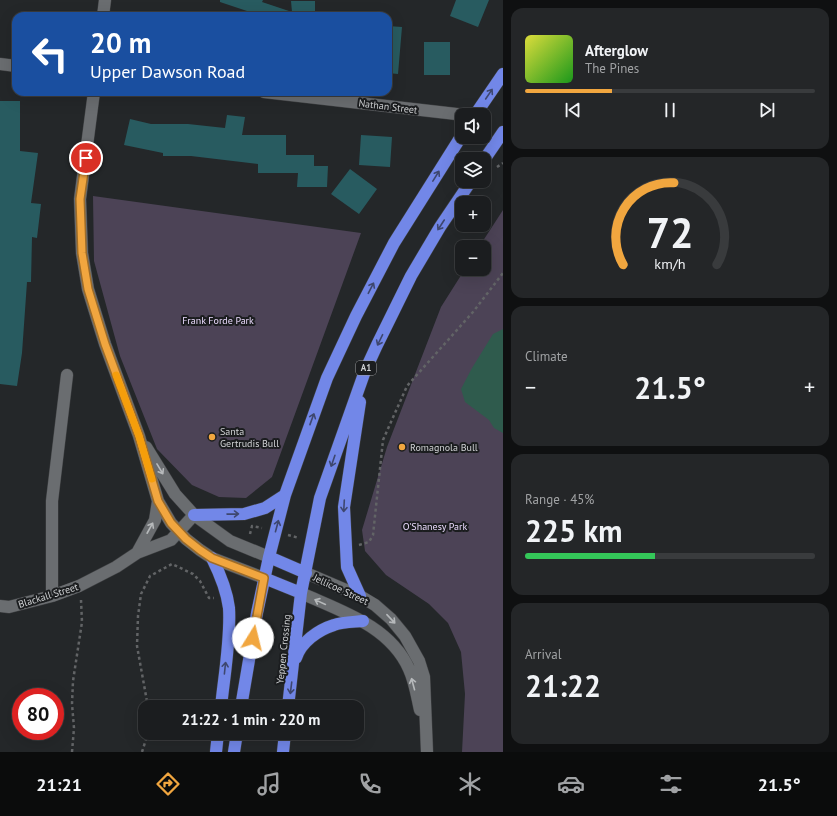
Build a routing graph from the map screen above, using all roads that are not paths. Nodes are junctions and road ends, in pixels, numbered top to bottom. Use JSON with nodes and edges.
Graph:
{"nodes":[{"id":1,"x":105,"y":0,"type":"edge"},
{"id":2,"x":104,"y":12,"type":"edge"},
{"id":3,"x":0,"y":64,"type":"edge"},
{"id":4,"x":12,"y":66,"type":"edge"},
{"id":5,"x":503,"y":74,"type":"edge"},
{"id":6,"x":93,"y":96,"type":"edge"},
{"id":7,"x":299,"y":96,"type":"edge"},
{"id":8,"x":480,"y":108,"type":"edge"},
{"id":9,"x":455,"y":114,"type":"edge"},
{"id":10,"x":503,"y":132,"type":"edge"},
{"id":11,"x":456,"y":144,"type":"edge"},
{"id":12,"x":489,"y":152,"type":"edge"},
{"id":13,"x":466,"y":188,"type":"edge"},
{"id":14,"x":365,"y":371,"type":"junction"},
{"id":15,"x":67,"y":375,"type":"dead end"},
{"id":16,"x":139,"y":436,"type":"junction"},
{"id":17,"x":285,"y":495,"type":"junction"},
{"id":18,"x":158,"y":501,"type":"junction"},
{"id":19,"x":194,"y":515,"type":"junction"},
{"id":20,"x":179,"y":531,"type":"junction"},
{"id":21,"x":137,"y":553,"type":"junction"},
{"id":22,"x":268,"y":557,"type":"junction"},
{"id":23,"x":212,"y":558,"type":"junction"},
{"id":24,"x":306,"y":572,"type":"junction"},
{"id":25,"x":264,"y":578,"type":"junction"},
{"id":26,"x":301,"y":593,"type":"junction"},
{"id":27,"x":52,"y":596,"type":"junction"},
{"id":28,"x":360,"y":596,"type":"junction"},
{"id":29,"x":0,"y":606,"type":"edge"},
{"id":30,"x":363,"y":621,"type":"junction"},
{"id":31,"x":293,"y":667,"type":"junction"},
{"id":32,"x":222,"y":700,"type":"edge"},
{"id":33,"x":242,"y":700,"type":"edge"},
{"id":34,"x":289,"y":700,"type":"edge"},
{"id":35,"x":427,"y":735,"type":"junction"},
{"id":36,"x":217,"y":740,"type":"edge"},
{"id":37,"x":236,"y":740,"type":"edge"},
{"id":38,"x":284,"y":740,"type":"edge"},
{"id":39,"x":216,"y":752,"type":"edge"},
{"id":40,"x":234,"y":752,"type":"edge"},
{"id":41,"x":283,"y":752,"type":"edge"},
{"id":42,"x":427,"y":752,"type":"edge"}],
"edges":[{"from":1,"to":2,"type":"street"},
{"from":3,"to":4,"type":"street"},
{"from":8,"to":5,"type":"highway","one_way":true},
{"from":6,"to":16,"type":"street"},
{"from":7,"to":9,"type":"street","name":"Nathan Street"},
{"from":10,"to":12,"type":"highway"},
{"from":17,"to":11,"type":"highway","one_way":true},
{"from":13,"to":14,"type":"highway","number":"A1","one_way":true},
{"from":14,"to":24,"type":"highway","number":"A1","one_way":true},
{"from":14,"to":28,"type":"highway","one_way":true},
{"from":15,"to":27,"type":"street"},
{"from":16,"to":18,"type":"street"},
{"from":16,"to":19,"type":"street","one_way":true},
{"from":19,"to":17,"type":"highway","one_way":true},
{"from":22,"to":17,"type":"highway","one_way":true},
{"from":18,"to":20,"type":"street"},
{"from":21,"to":18,"type":"street","one_way":true},
{"from":19,"to":20,"type":"street"},
{"from":19,"to":22,"type":"street"},
{"from":20,"to":21,"type":"street"},
{"from":20,"to":23,"type":"street"},
{"from":21,"to":27,"type":"street","name":"Blackall Street"},
{"from":22,"to":24,"type":"highway"},
{"from":22,"to":25,"type":"highway"},
{"from":23,"to":25,"type":"street"},
{"from":32,"to":23,"type":"highway","one_way":true},
{"from":24,"to":26,"type":"highway","number":"A1"},
{"from":24,"to":28,"type":"street","name":"Jellicoe Street"},
{"from":25,"to":26,"type":"highway"},
{"from":25,"to":33,"type":"highway"},
{"from":30,"to":26,"type":"street","name":"Jellicoe Street","one_way":true},
{"from":26,"to":31,"type":"highway","name":"Yeppen Crossing","number":"A1"},
{"from":27,"to":29,"type":"street","name":"Blackall Street"},
{"from":28,"to":35,"type":"street","name":"Jellicoe Street","one_way":true},
{"from":30,"to":31,"type":"highway"},
{"from":35,"to":30,"type":"street","name":"Jellicoe Street","one_way":true},
{"from":31,"to":34,"type":"highway","name":"Yeppen Crossing","number":"A1","one_way":true},
{"from":35,"to":42,"type":"street","name":"Jellicoe Street"},
{"from":36,"to":39,"type":"highway"},
{"from":37,"to":40,"type":"highway"},
{"from":38,"to":41,"type":"highway"}]}
